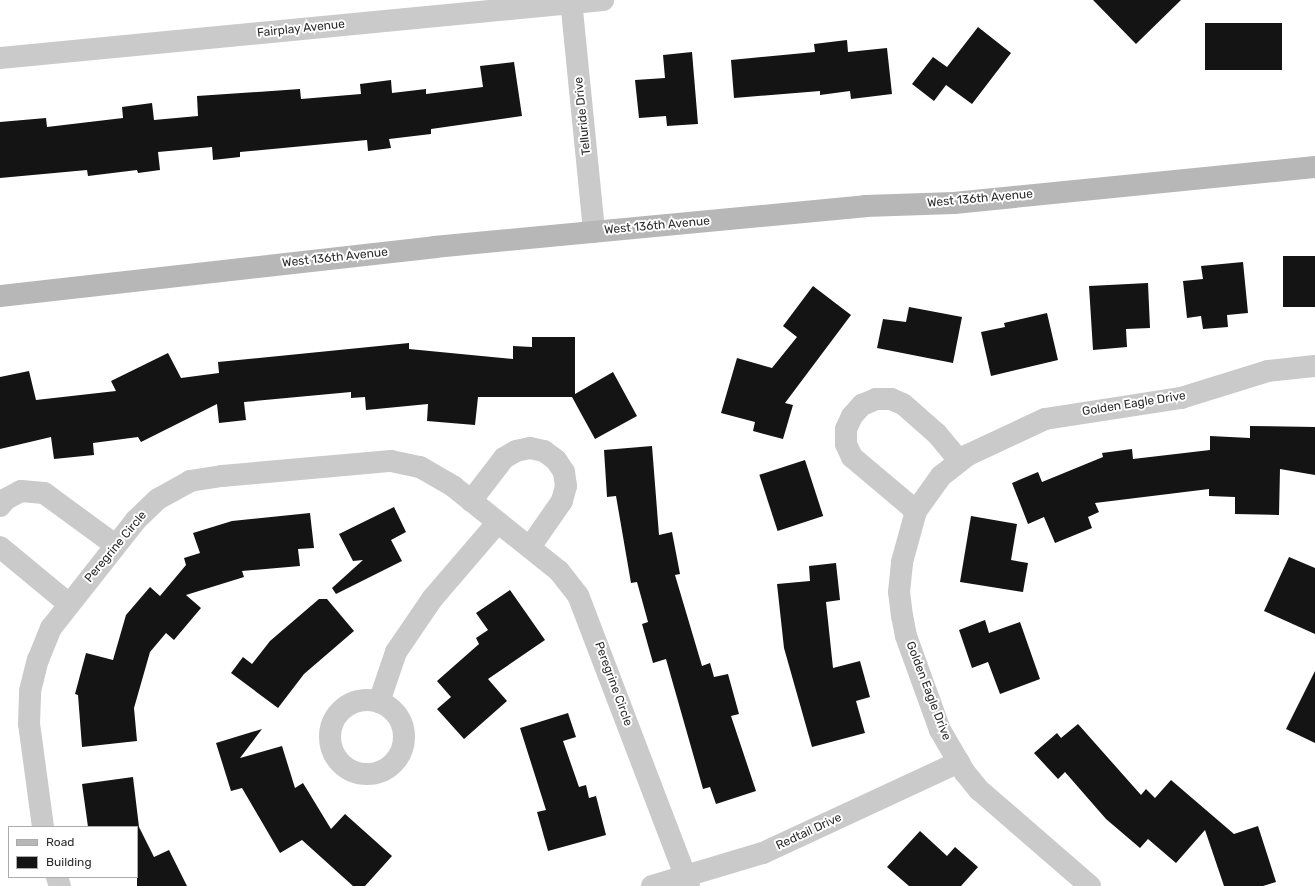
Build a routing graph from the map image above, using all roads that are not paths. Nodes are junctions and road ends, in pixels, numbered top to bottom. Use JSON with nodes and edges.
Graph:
{"nodes":[{"id":1,"x":603,"y":0,"type":"edge"},
{"id":2,"x":571,"y":1,"type":"edge"},
{"id":3,"x":0,"y":58,"type":"edge"},
{"id":4,"x":1315,"y":167,"type":"edge"},
{"id":5,"x":594,"y":232,"type":"junction"},
{"id":6,"x":0,"y":296,"type":"edge"},
{"id":7,"x":1315,"y":366,"type":"edge"},
{"id":8,"x":960,"y":460,"type":"junction"},
{"id":9,"x":471,"y":501,"type":"junction"},
{"id":10,"x":0,"y":506,"type":"edge"},
{"id":11,"x":916,"y":511,"type":"junction"},
{"id":12,"x":498,"y":522,"type":"junction"},
{"id":13,"x":115,"y":546,"type":"junction"},
{"id":14,"x":0,"y":547,"type":"edge"},
{"id":15,"x":530,"y":547,"type":"junction"},
{"id":16,"x":69,"y":604,"type":"junction"},
{"id":17,"x":379,"y":702,"type":"dead end"},
{"id":18,"x":959,"y":762,"type":"junction"},
{"id":19,"x":43,"y":826,"type":"edge"},
{"id":20,"x":687,"y":881,"type":"edge"},
{"id":21,"x":652,"y":886,"type":"edge"},
{"id":22,"x":1090,"y":886,"type":"edge"}],
"edges":[{"from":1,"to":2,"type":"street","name":"Fairplay Avenue"},
{"from":2,"to":3,"type":"street","name":"Fairplay Avenue"},
{"from":2,"to":5,"type":"street","name":"Telluride Drive"},
{"from":4,"to":5,"type":"main road","name":"West 136th Avenue"},
{"from":5,"to":6,"type":"main road","name":"West 136th Avenue"},
{"from":7,"to":8,"type":"street","name":"Golden Eagle Drive"},
{"from":8,"to":11,"type":"street","name":"Golden Eagle Drive"},
{"from":8,"to":11,"type":"street"},
{"from":9,"to":12,"type":"street","name":"Peregrine Circle"},
{"from":9,"to":13,"type":"street","name":"Peregrine Circle"},
{"from":9,"to":15,"type":"street"},
{"from":10,"to":13,"type":"street"},
{"from":11,"to":18,"type":"street","name":"Golden Eagle Drive"},
{"from":12,"to":15,"type":"street","name":"Peregrine Circle"},
{"from":12,"to":17,"type":"street"},
{"from":13,"to":16,"type":"street","name":"Peregrine Circle"},
{"from":14,"to":16,"type":"street"},
{"from":15,"to":20,"type":"street","name":"Peregrine Circle"},
{"from":16,"to":19,"type":"street","name":"Peregrine Circle"},
{"from":18,"to":20,"type":"street","name":"Redtail Drive"},
{"from":18,"to":22,"type":"street","name":"Golden Eagle Drive"},
{"from":20,"to":21,"type":"street","name":"Redtail Drive"}]}
